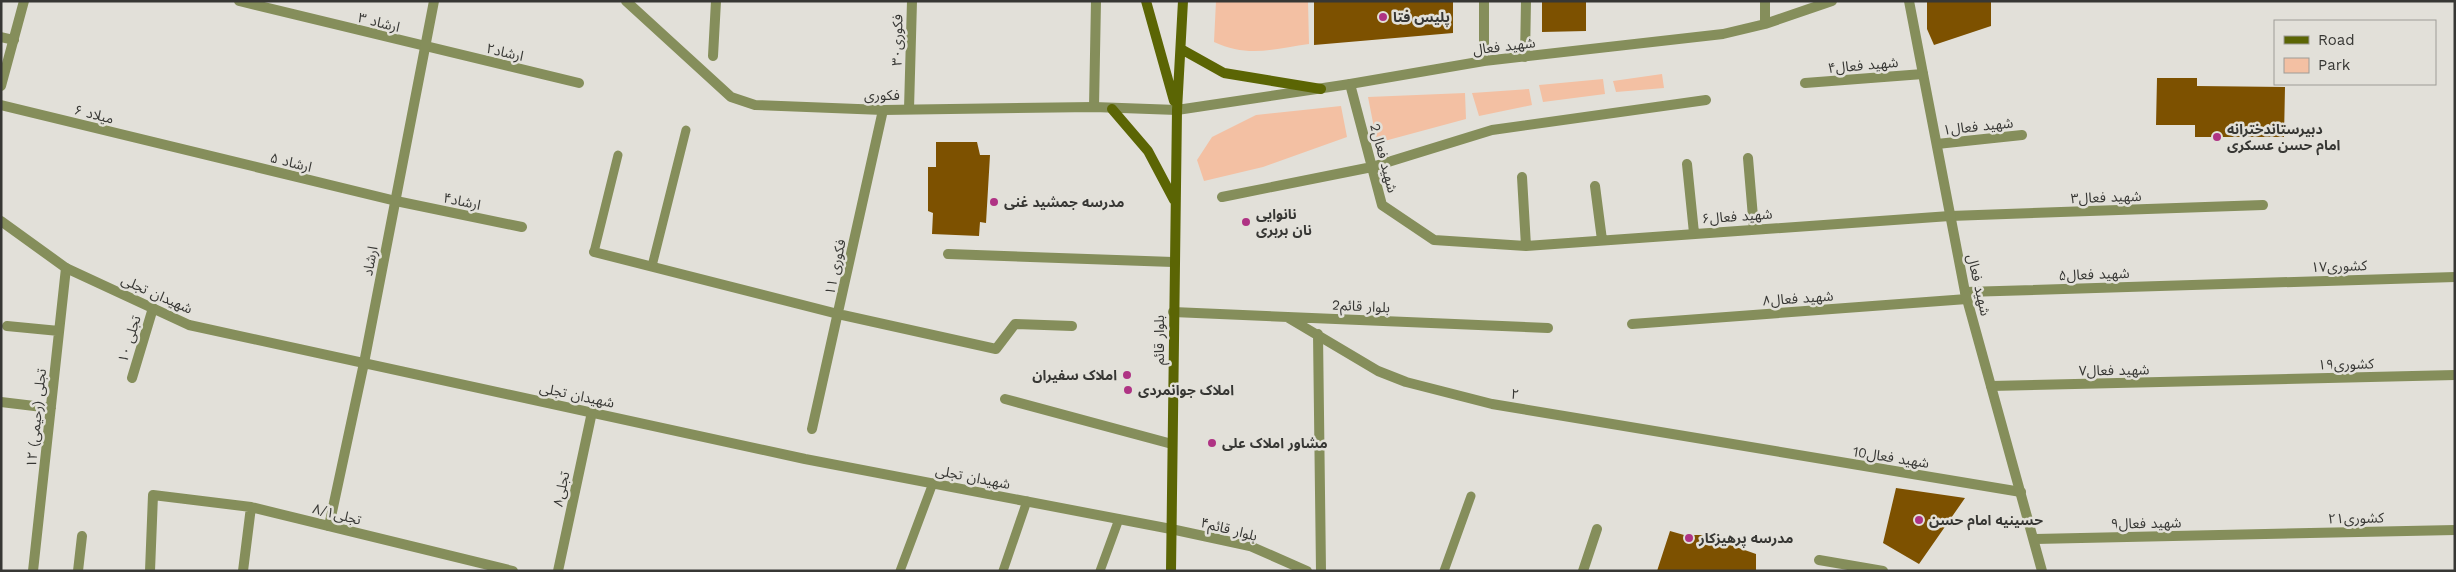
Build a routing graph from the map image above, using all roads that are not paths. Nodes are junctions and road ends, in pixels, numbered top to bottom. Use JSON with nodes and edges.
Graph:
{"nodes":[{"id":1,"x":24,"y":1,"type":"edge"},
{"id":2,"x":239,"y":1,"type":"edge"},
{"id":3,"x":434,"y":1,"type":"edge"},
{"id":4,"x":626,"y":1,"type":"edge"},
{"id":5,"x":716,"y":1,"type":"edge"},
{"id":6,"x":912,"y":1,"type":"edge"},
{"id":7,"x":1096,"y":1,"type":"edge"},
{"id":8,"x":1146,"y":1,"type":"edge"},
{"id":9,"x":1183,"y":1,"type":"edge"},
{"id":10,"x":1484,"y":1,"type":"edge"},
{"id":11,"x":1526,"y":1,"type":"edge"},
{"id":12,"x":1765,"y":1,"type":"edge"},
{"id":13,"x":1832,"y":1,"type":"edge"},
{"id":14,"x":1909,"y":1,"type":"edge"},
{"id":15,"x":1765,"y":24,"type":"junction"},
{"id":16,"x":1,"y":37,"type":"edge"},
{"id":17,"x":14,"y":40,"type":"junction"},
{"id":18,"x":426,"y":47,"type":"junction"},
{"id":19,"x":1181,"y":49,"type":"junction"},
{"id":20,"x":713,"y":56,"type":"dead end"},
{"id":21,"x":1525,"y":57,"type":"junction"},
{"id":22,"x":1484,"y":62,"type":"junction"},
{"id":23,"x":1923,"y":74,"type":"junction"},
{"id":24,"x":579,"y":83,"type":"dead end"},
{"id":25,"x":1805,"y":83,"type":"dead end"},
{"id":26,"x":1350,"y":84,"type":"junction"},
{"id":27,"x":1,"y":86,"type":"edge"},
{"id":28,"x":1322,"y":89,"type":"junction"},
{"id":29,"x":1706,"y":100,"type":"dead end"},
{"id":30,"x":1,"y":105,"type":"edge"},
{"id":31,"x":1094,"y":107,"type":"junction"},
{"id":32,"x":909,"y":109,"type":"junction"},
{"id":33,"x":883,"y":110,"type":"junction"},
{"id":34,"x":1112,"y":110,"type":"junction"},
{"id":35,"x":1176,"y":110,"type":"junction"},
{"id":36,"x":686,"y":130,"type":"dead end"},
{"id":37,"x":2022,"y":135,"type":"dead end"},
{"id":38,"x":1936,"y":144,"type":"junction"},
{"id":39,"x":180,"y":149,"type":"joint"},
{"id":40,"x":618,"y":156,"type":"dead end"},
{"id":41,"x":1748,"y":158,"type":"dead end"},
{"id":42,"x":1687,"y":164,"type":"dead end"},
{"id":43,"x":1372,"y":166,"type":"junction"},
{"id":44,"x":1522,"y":177,"type":"dead end"},
{"id":45,"x":1595,"y":186,"type":"dead end"},
{"id":46,"x":1222,"y":197,"type":"dead end"},
{"id":47,"x":396,"y":201,"type":"junction"},
{"id":48,"x":1175,"y":201,"type":"junction"},
{"id":49,"x":2263,"y":205,"type":"dead end"},
{"id":50,"x":1950,"y":216,"type":"junction"},
{"id":51,"x":1,"y":221,"type":"edge"},
{"id":52,"x":522,"y":228,"type":"dead end"},
{"id":53,"x":1754,"y":229,"type":"junction"},
{"id":54,"x":1694,"y":233,"type":"junction"},
{"id":55,"x":1602,"y":240,"type":"junction"},
{"id":56,"x":1526,"y":246,"type":"junction"},
{"id":57,"x":594,"y":252,"type":"joint"},
{"id":58,"x":948,"y":254,"type":"dead end"},
{"id":59,"x":1173,"y":262,"type":"junction"},
{"id":60,"x":652,"y":266,"type":"junction"},
{"id":61,"x":66,"y":268,"type":"junction"},
{"id":62,"x":2455,"y":276,"type":"edge"},
{"id":63,"x":2224,"y":284,"type":"joint"},
{"id":64,"x":1966,"y":295,"type":"junction"},
{"id":65,"x":153,"y":308,"type":"junction"},
{"id":66,"x":1173,"y":312,"type":"junction"},
{"id":67,"x":838,"y":314,"type":"junction"},
{"id":68,"x":1287,"y":316,"type":"junction"},
{"id":69,"x":1632,"y":324,"type":"dead end"},
{"id":70,"x":7,"y":326,"type":"dead end"},
{"id":71,"x":1072,"y":326,"type":"dead end"},
{"id":72,"x":1548,"y":328,"type":"dead end"},
{"id":73,"x":59,"y":331,"type":"junction"},
{"id":74,"x":1318,"y":334,"type":"junction"},
{"id":75,"x":364,"y":363,"type":"junction"},
{"id":76,"x":2455,"y":375,"type":"edge"},
{"id":77,"x":132,"y":378,"type":"dead end"},
{"id":78,"x":2238,"y":380,"type":"joint"},
{"id":79,"x":1991,"y":386,"type":"junction"},
{"id":80,"x":1005,"y":399,"type":"dead end"},
{"id":81,"x":1,"y":402,"type":"edge"},
{"id":82,"x":51,"y":408,"type":"junction"},
{"id":83,"x":592,"y":412,"type":"junction"},
{"id":84,"x":812,"y":429,"type":"dead end"},
{"id":85,"x":1172,"y":444,"type":"junction"},
{"id":86,"x":1756,"y":448,"type":"joint"},
{"id":87,"x":933,"y":484,"type":"junction"},
{"id":88,"x":2021,"y":492,"type":"junction"},
{"id":89,"x":1471,"y":496,"type":"dead end"},
{"id":90,"x":1027,"y":502,"type":"junction"},
{"id":91,"x":251,"y":507,"type":"junction"},
{"id":92,"x":1119,"y":519,"type":"junction"},
{"id":93,"x":329,"y":526,"type":"junction"},
{"id":94,"x":1597,"y":528,"type":"dead end"},
{"id":95,"x":1171,"y":529,"type":"junction"},
{"id":96,"x":2455,"y":530,"type":"edge"},
{"id":97,"x":2259,"y":534,"type":"joint"},
{"id":98,"x":82,"y":536,"type":"dead end"},
{"id":99,"x":2035,"y":539,"type":"junction"},
{"id":100,"x":1819,"y":560,"type":"dead end"},
{"id":101,"x":33,"y":571,"type":"edge"},
{"id":102,"x":78,"y":571,"type":"edge"},
{"id":103,"x":150,"y":571,"type":"edge"},
{"id":104,"x":243,"y":571,"type":"edge"},
{"id":105,"x":513,"y":571,"type":"edge"},
{"id":106,"x":558,"y":571,"type":"edge"},
{"id":107,"x":900,"y":571,"type":"edge"},
{"id":108,"x":1004,"y":571,"type":"edge"},
{"id":109,"x":1100,"y":571,"type":"edge"},
{"id":110,"x":1171,"y":571,"type":"edge"},
{"id":111,"x":1307,"y":571,"type":"edge"},
{"id":112,"x":1321,"y":571,"type":"edge"},
{"id":113,"x":1444,"y":571,"type":"edge"},
{"id":114,"x":1583,"y":571,"type":"edge"},
{"id":115,"x":1883,"y":571,"type":"edge"},
{"id":116,"x":2042,"y":571,"type":"edge"}],
"edges":[{"from":1,"to":17,"type":"street"},
{"from":2,"to":18,"type":"street","name":"۳ ارشاد"},
{"from":3,"to":18,"type":"street","name":"ارشاد"},
{"from":4,"to":33,"type":"street","name":"فکوری"},
{"from":5,"to":20,"type":"street"},
{"from":6,"to":32,"type":"street","name":"فکوری۳۰"},
{"from":7,"to":31,"type":"street"},
{"from":8,"to":35,"type":"main road","name":"بلوار قائم"},
{"from":9,"to":19,"type":"main road","name":"بلوار قائم"},
{"from":10,"to":22,"type":"street"},
{"from":11,"to":21,"type":"street"},
{"from":12,"to":15,"type":"street"},
{"from":13,"to":15,"type":"street","name":"شهید فعال"},
{"from":14,"to":23,"type":"street","name":"شهید فعال"},
{"from":15,"to":21,"type":"street","name":"شهید فعال"},
{"from":16,"to":17,"type":"street"},
{"from":17,"to":27,"type":"street"},
{"from":18,"to":24,"type":"street","name":"۲ارشاد"},
{"from":18,"to":47,"type":"street","name":"ارشاد"},
{"from":19,"to":28,"type":"main road"},
{"from":19,"to":35,"type":"main road","name":"بلوار قائم"},
{"from":21,"to":22,"type":"street","name":"شهید فعال"},
{"from":22,"to":26,"type":"street","name":"شهید فعال"},
{"from":23,"to":25,"type":"street","name":"شهید فعال۴"},
{"from":23,"to":38,"type":"street","name":"شهید فعال"},
{"from":26,"to":28,"type":"street","name":"شهید فعال"},
{"from":26,"to":43,"type":"street","name":"شهید فعال2"},
{"from":28,"to":35,"type":"street","name":"شهید فعال"},
{"from":29,"to":43,"type":"street"},
{"from":30,"to":39,"type":"street","name":"۶ میلاد"},
{"from":31,"to":32,"type":"street","name":"فکوری"},
{"from":31,"to":34,"type":"street","name":"فکوری"},
{"from":32,"to":33,"type":"street","name":"فکوری"},
{"from":33,"to":67,"type":"street","name":"فکوری ۱۱"},
{"from":34,"to":35,"type":"street","name":"فکوری"},
{"from":34,"to":48,"type":"main road"},
{"from":35,"to":48,"type":"main road","name":"بلوار قائم"},
{"from":36,"to":60,"type":"lane"},
{"from":37,"to":38,"type":"street","name":"شهید فعال۱"},
{"from":38,"to":50,"type":"street","name":"شهید فعال"},
{"from":39,"to":47,"type":"street","name":"۵ ارشاد"},
{"from":40,"to":57,"type":"lane"},
{"from":41,"to":53,"type":"street"},
{"from":42,"to":54,"type":"street"},
{"from":43,"to":46,"type":"street"},
{"from":43,"to":56,"type":"street","name":"شهید فعال2"},
{"from":44,"to":56,"type":"street"},
{"from":45,"to":55,"type":"street"},
{"from":47,"to":52,"type":"street","name":"۴ارشاد"},
{"from":47,"to":75,"type":"street","name":"ارشاد"},
{"from":48,"to":59,"type":"main road","name":"بلوار قائم"},
{"from":49,"to":50,"type":"street","name":"شهید فعال۳"},
{"from":50,"to":53,"type":"street","name":"شهید فعال۶"},
{"from":50,"to":64,"type":"street","name":"شهید فعال"},
{"from":51,"to":61,"type":"street","name":"شهیدان تجلی"},
{"from":53,"to":54,"type":"street","name":"شهید فعال۶"},
{"from":54,"to":55,"type":"street","name":"شهید فعال۶"},
{"from":55,"to":56,"type":"street","name":"شهید فعال۶"},
{"from":57,"to":60,"type":"street"},
{"from":58,"to":59,"type":"street"},
{"from":59,"to":66,"type":"main road","name":"بلوار قائم"},
{"from":60,"to":67,"type":"street"},
{"from":61,"to":65,"type":"street","name":"شهیدان تجلی"},
{"from":61,"to":73,"type":"street","name":"۱۲ تجلی (رحیمی)"},
{"from":62,"to":63,"type":"street","name":"۱۷کشوری"},
{"from":63,"to":64,"type":"street","name":"شهید فعال۵"},
{"from":64,"to":69,"type":"street","name":"شهید فعال۸"},
{"from":64,"to":79,"type":"street","name":"شهید فعال"},
{"from":65,"to":75,"type":"street","name":"شهیدان تجلی"},
{"from":65,"to":77,"type":"street","name":"۱۰ تجلی"},
{"from":66,"to":68,"type":"street","name":"2بلوار قائم"},
{"from":66,"to":85,"type":"main road","name":"بلوار قائم"},
{"from":67,"to":71,"type":"street"},
{"from":67,"to":84,"type":"street","name":"فکوری ۱۱"},
{"from":68,"to":72,"type":"street","name":"2بلوار قائم"},
{"from":68,"to":74,"type":"street","name":"۲"},
{"from":70,"to":73,"type":"street"},
{"from":73,"to":82,"type":"street","name":"۱۲ تجلی (رحیمی)"},
{"from":74,"to":86,"type":"street","name":"۲"},
{"from":74,"to":112,"type":"street"},
{"from":75,"to":83,"type":"street","name":"شهیدان تجلی"},
{"from":75,"to":93,"type":"street","name":"ارشاد"},
{"from":76,"to":78,"type":"street","name":"۱۹کشوری"},
{"from":78,"to":79,"type":"street","name":"شهید فعال۷"},
{"from":79,"to":88,"type":"street","name":"شهید فعال"},
{"from":80,"to":85,"type":"street"},
{"from":81,"to":82,"type":"street"},
{"from":82,"to":101,"type":"street","name":"۱۲ تجلی (رحیمی)"},
{"from":83,"to":87,"type":"street","name":"شهیدان تجلی"},
{"from":83,"to":106,"type":"street","name":"تجلی۸"},
{"from":85,"to":95,"type":"main road","name":"بلوار قائم"},
{"from":86,"to":88,"type":"street","name":"10شهید فعال"},
{"from":87,"to":90,"type":"street","name":"شهیدان تجلی"},
{"from":87,"to":107,"type":"lane"},
{"from":88,"to":99,"type":"street","name":"شهید فعال"},
{"from":89,"to":113,"type":"lane"},
{"from":90,"to":92,"type":"street","name":"شهیدان تجلی"},
{"from":90,"to":108,"type":"lane"},
{"from":91,"to":93,"type":"street","name":"تجلی۸/۱"},
{"from":91,"to":103,"type":"street","name":"تجلی۸/۱"},
{"from":91,"to":104,"type":"street"},
{"from":92,"to":95,"type":"street","name":"شهیدان تجلی"},
{"from":92,"to":109,"type":"lane"},
{"from":93,"to":105,"type":"street","name":"تجلی۸/۱"},
{"from":94,"to":114,"type":"street"},
{"from":95,"to":110,"type":"main road","name":"بلوار قائم"},
{"from":95,"to":111,"type":"street","name":"بلوار قائم۴"},
{"from":96,"to":97,"type":"street","name":"۲۱کشوری"},
{"from":97,"to":99,"type":"street","name":"شهید فعال۹"},
{"from":98,"to":102,"type":"street"},
{"from":99,"to":116,"type":"street","name":"شهید فعال"},
{"from":100,"to":115,"type":"street"}]}
